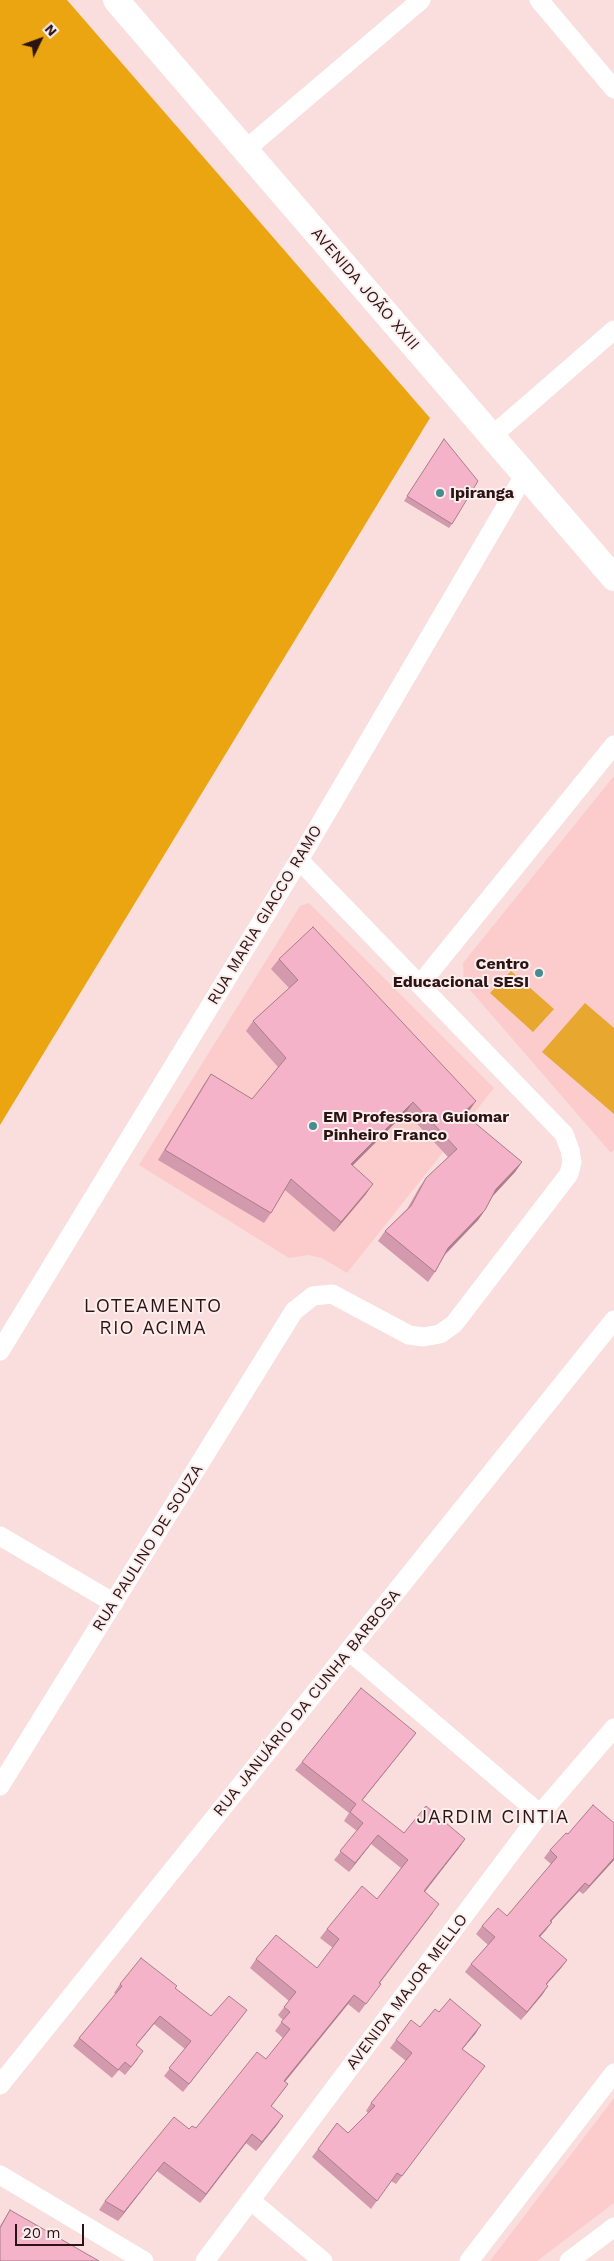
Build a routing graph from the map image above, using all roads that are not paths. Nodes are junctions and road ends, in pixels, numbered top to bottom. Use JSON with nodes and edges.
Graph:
{"nodes":[{"id":1,"x":116,"y":0,"type":"edge"},
{"id":2,"x":420,"y":0,"type":"edge"},
{"id":3,"x":539,"y":0,"type":"edge"},
{"id":4,"x":614,"y":89,"type":"edge"},
{"id":5,"x":245,"y":150,"type":"junction"},
{"id":6,"x":614,"y":330,"type":"edge"},
{"id":7,"x":492,"y":436,"type":"junction"},
{"id":8,"x":525,"y":474,"type":"junction"},
{"id":9,"x":614,"y":578,"type":"edge"},
{"id":10,"x":614,"y":745,"type":"edge"},
{"id":11,"x":299,"y":860,"type":"junction"},
{"id":12,"x":421,"y":983,"type":"junction"},
{"id":13,"x":614,"y":1320,"type":"edge"},
{"id":14,"x":0,"y":1351,"type":"edge"},
{"id":15,"x":0,"y":1536,"type":"edge"},
{"id":16,"x":114,"y":1603,"type":"junction"},
{"id":17,"x":348,"y":1652,"type":"junction"},
{"id":18,"x":614,"y":1728,"type":"edge"},
{"id":19,"x":0,"y":1786,"type":"edge"},
{"id":20,"x":540,"y":1814,"type":"junction"},
{"id":21,"x":614,"y":2073,"type":"edge"},
{"id":22,"x":0,"y":2084,"type":"edge"},
{"id":23,"x":0,"y":2175,"type":"edge"},
{"id":24,"x":250,"y":2200,"type":"junction"},
{"id":25,"x":614,"y":2227,"type":"edge"},
{"id":26,"x":144,"y":2261,"type":"edge"},
{"id":27,"x":205,"y":2261,"type":"edge"},
{"id":28,"x":323,"y":2261,"type":"edge"},
{"id":29,"x":469,"y":2261,"type":"edge"},
{"id":30,"x":569,"y":2261,"type":"edge"}],
"edges":[{"from":1,"to":5,"type":"main road","name":"AVENIDA JOÃO XXIII"},
{"from":2,"to":5,"type":"street"},
{"from":3,"to":4,"type":"street"},
{"from":5,"to":7,"type":"main road","name":"AVENIDA JOÃO XXIII"},
{"from":6,"to":7,"type":"street"},
{"from":7,"to":8,"type":"main road","name":"AVENIDA JOÃO XXIII"},
{"from":8,"to":9,"type":"main road","name":"AVENIDA JOÃO XXIII"},
{"from":8,"to":11,"type":"street","name":"RUA MARIA GIACCO RAMO"},
{"from":10,"to":12,"type":"street"},
{"from":11,"to":12,"type":"street"},
{"from":11,"to":14,"type":"street","name":"RUA MARIA GIACCO RAMO"},
{"from":12,"to":16,"type":"street","name":"RUA PAULINO DE SOUZA"},
{"from":13,"to":17,"type":"street","name":"RUA JANUÁRIO DA CUNHA BARBOSA"},
{"from":15,"to":16,"type":"street"},
{"from":16,"to":19,"type":"street","name":"RUA PAULINO DE SOUZA"},
{"from":17,"to":20,"type":"street"},
{"from":17,"to":22,"type":"street","name":"RUA JANUÁRIO DA CUNHA BARBOSA"},
{"from":18,"to":20,"type":"street","name":"AVENIDA MAJOR MELLO"},
{"from":20,"to":24,"type":"street","name":"AVENIDA MAJOR MELLO"},
{"from":21,"to":29,"type":"street"},
{"from":23,"to":26,"type":"street"},
{"from":24,"to":27,"type":"street","name":"AVENIDA MAJOR MELLO"},
{"from":24,"to":28,"type":"street"},
{"from":25,"to":30,"type":"street"}]}
